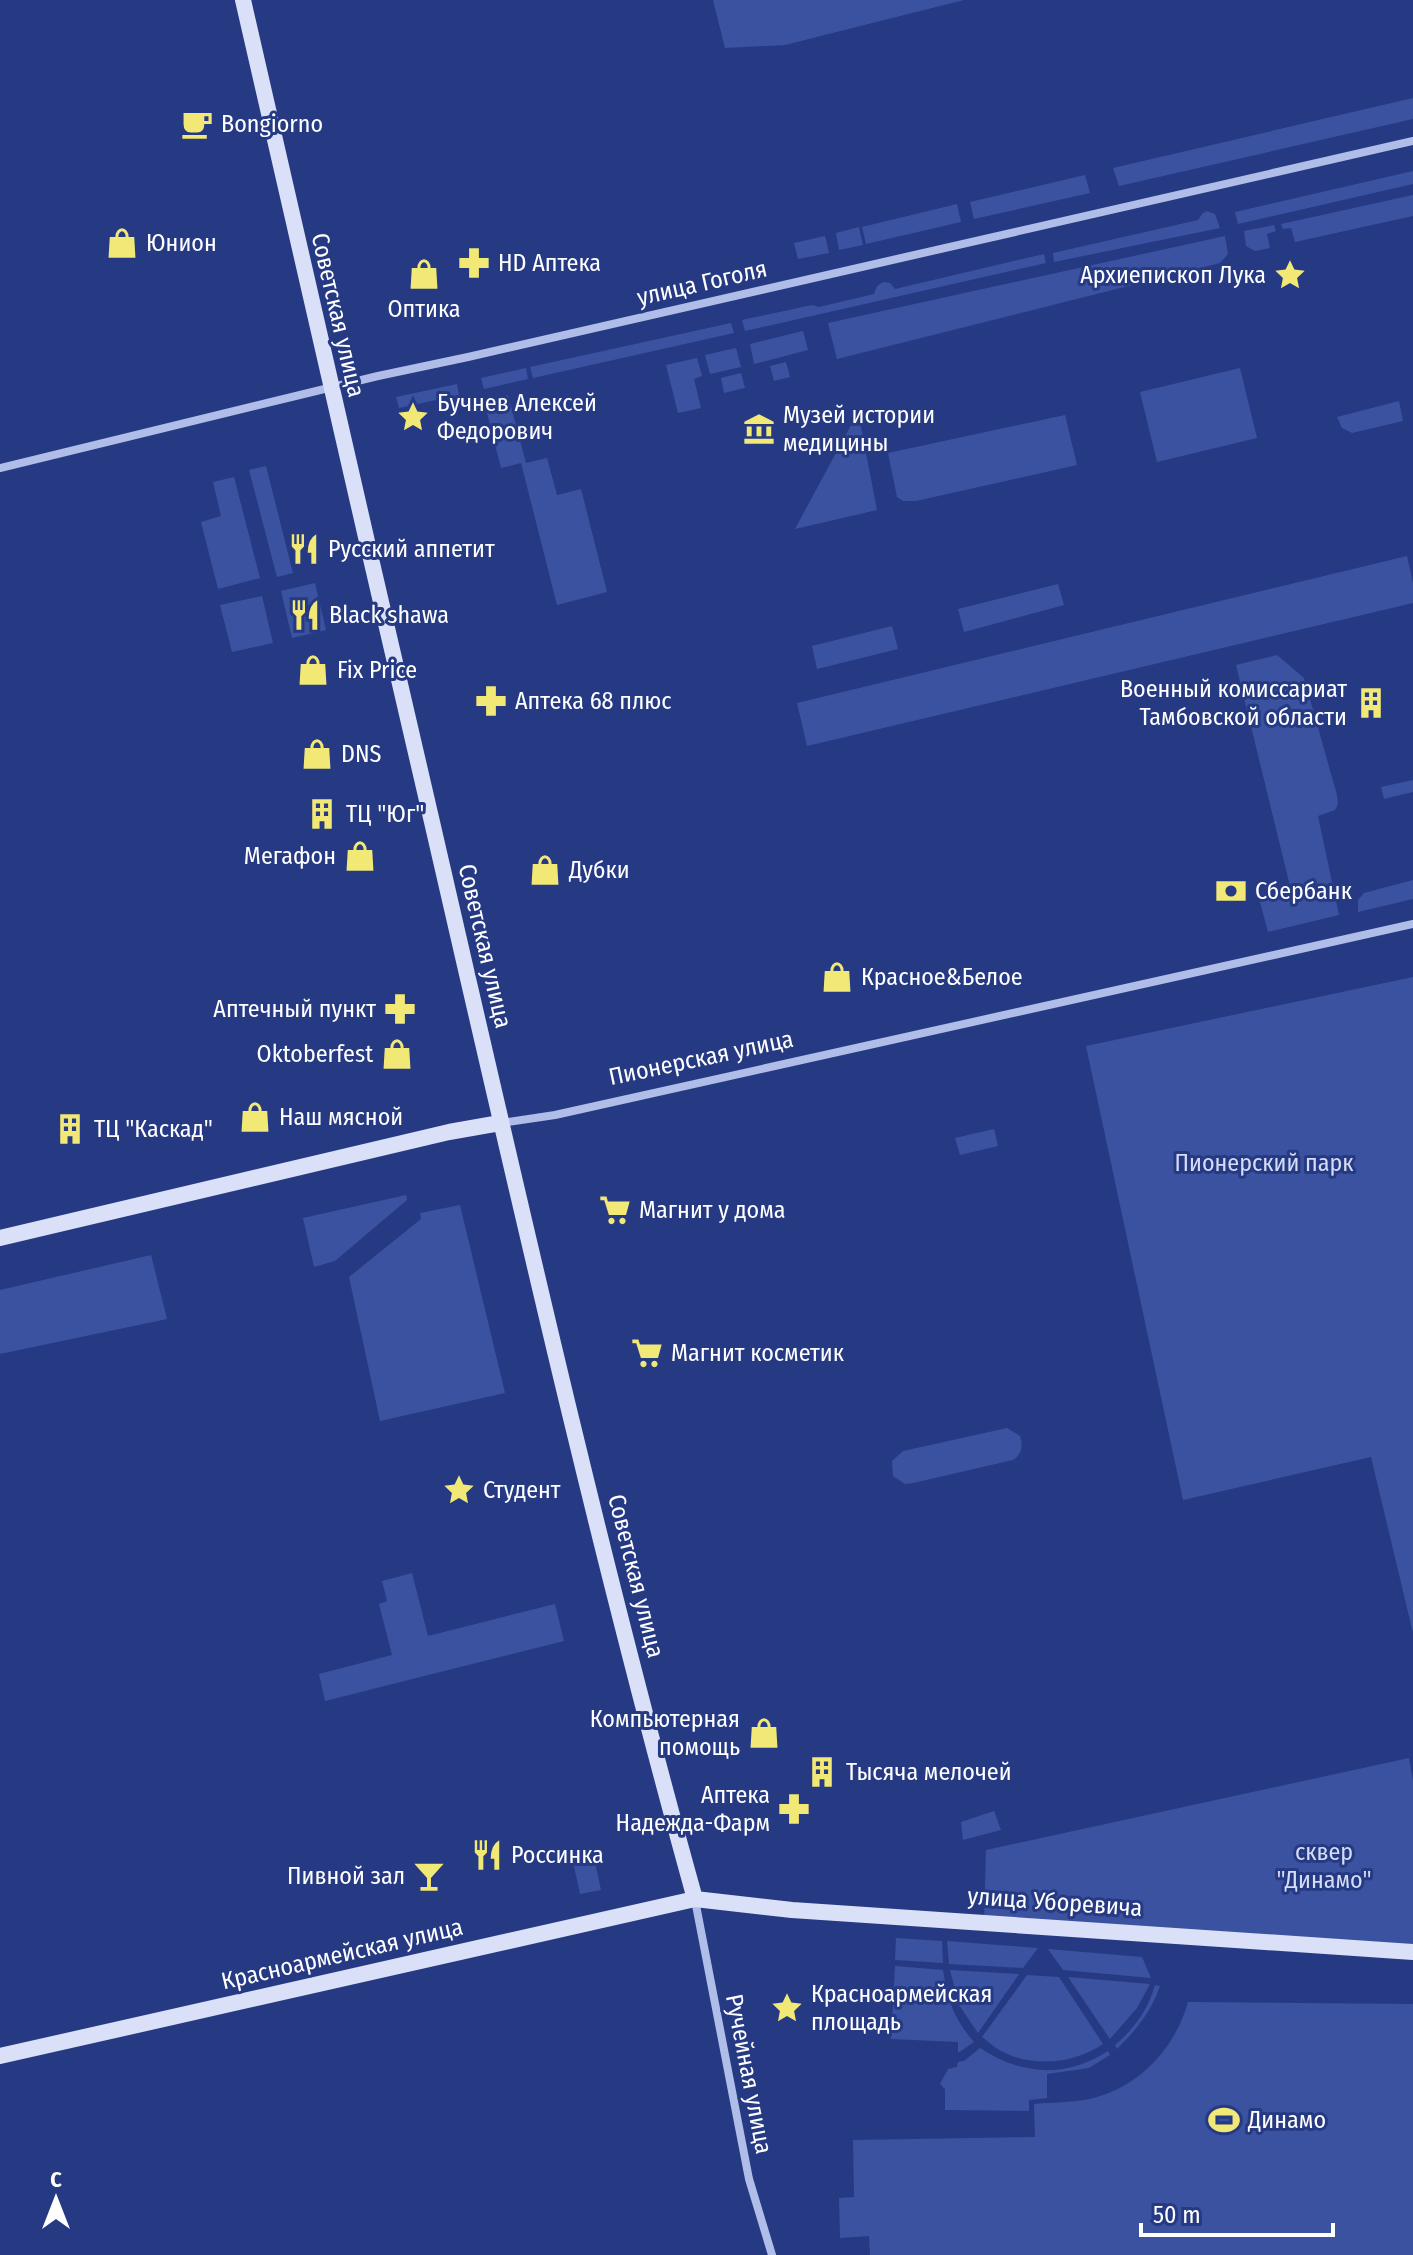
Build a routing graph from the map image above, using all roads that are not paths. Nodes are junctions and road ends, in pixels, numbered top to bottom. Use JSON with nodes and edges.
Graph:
{"nodes":[{"id":1,"x":243,"y":0,"type":"edge"},
{"id":2,"x":1413,"y":141,"type":"edge"},
{"id":3,"x":330,"y":388,"type":"junction"},
{"id":4,"x":0,"y":468,"type":"edge"},
{"id":5,"x":1413,"y":924,"type":"edge"},
{"id":6,"x":500,"y":1123,"type":"junction"},
{"id":7,"x":0,"y":1238,"type":"edge"},
{"id":8,"x":695,"y":1899,"type":"junction"},
{"id":9,"x":1413,"y":1952,"type":"edge"},
{"id":10,"x":0,"y":2056,"type":"edge"},
{"id":11,"x":772,"y":2255,"type":"edge"}],
"edges":[{"from":1,"to":3,"type":"street","name":"Советская улица"},
{"from":2,"to":3,"type":"street","name":"улица Гоголя"},
{"from":3,"to":4,"type":"street","name":"улица Гоголя"},
{"from":3,"to":6,"type":"street","name":"Советская улица"},
{"from":5,"to":6,"type":"street","name":"Пионерская улица"},
{"from":6,"to":7,"type":"street","name":"Пионерская улица"},
{"from":6,"to":8,"type":"street","name":"Советская улица"},
{"from":8,"to":9,"type":"street","name":"улица Уборевича"},
{"from":8,"to":10,"type":"street","name":"Красноармейская улица"},
{"from":8,"to":11,"type":"street","name":"Ручейная улица"}]}
